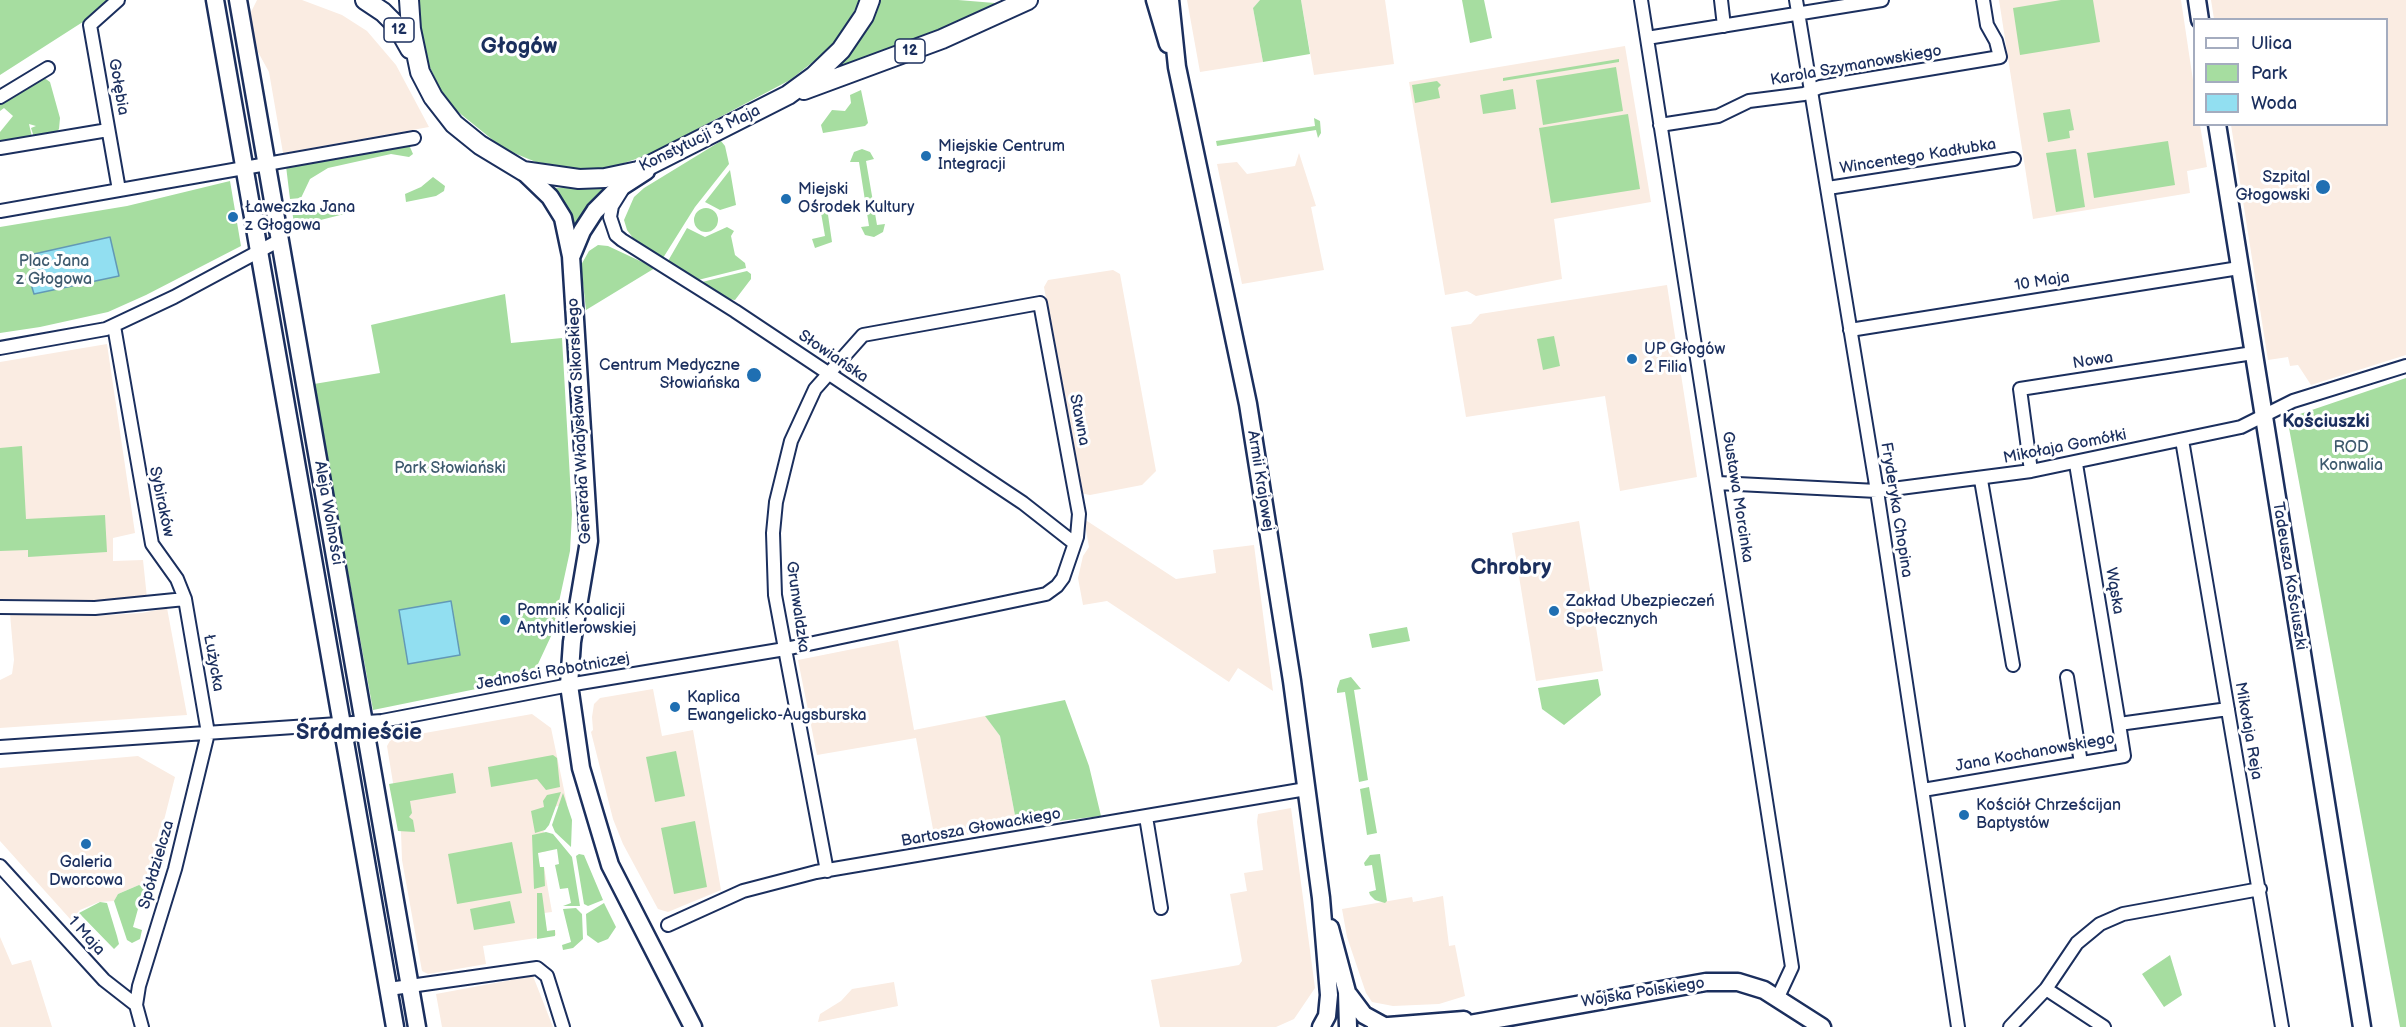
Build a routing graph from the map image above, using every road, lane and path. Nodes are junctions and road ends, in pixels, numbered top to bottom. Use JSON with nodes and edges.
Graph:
{"nodes":[{"id":1,"x":118,"y":0,"type":"edge"},
{"id":2,"x":215,"y":0,"type":"edge"},
{"id":3,"x":238,"y":0,"type":"edge"},
{"id":4,"x":365,"y":0,"type":"edge"},
{"id":5,"x":409,"y":0,"type":"edge"},
{"id":6,"x":870,"y":0,"type":"edge"},
{"id":7,"x":1028,"y":0,"type":"edge"},
{"id":8,"x":1155,"y":0,"type":"edge"},
{"id":9,"x":1170,"y":0,"type":"edge"},
{"id":10,"x":1641,"y":0,"type":"edge"},
{"id":11,"x":1721,"y":0,"type":"edge"},
{"id":12,"x":1796,"y":0,"type":"edge"},
{"id":13,"x":1882,"y":0,"type":"edge"},
{"id":14,"x":1983,"y":0,"type":"edge"},
{"id":15,"x":2197,"y":0,"type":"edge"},
{"id":16,"x":1798,"y":13,"type":"junction"},
{"id":17,"x":2200,"y":18,"type":"edge"},
{"id":18,"x":1725,"y":26,"type":"junction"},
{"id":19,"x":1647,"y":38,"type":"junction"},
{"id":20,"x":1177,"y":67,"type":"junction"},
{"id":21,"x":48,"y":68,"type":"dead end"},
{"id":22,"x":420,"y":72,"type":"junction"},
{"id":23,"x":1811,"y":91,"type":"junction"},
{"id":24,"x":788,"y":95,"type":"junction"},
{"id":25,"x":0,"y":97,"type":"edge"},
{"id":26,"x":1660,"y":125,"type":"junction"},
{"id":27,"x":2217,"y":126,"type":"edge"},
{"id":28,"x":108,"y":130,"type":"junction"},
{"id":29,"x":414,"y":138,"type":"dead end"},
{"id":30,"x":0,"y":148,"type":"edge"},
{"id":31,"x":2014,"y":159,"type":"dead end"},
{"id":32,"x":662,"y":160,"type":"junction"},
{"id":33,"x":267,"y":164,"type":"junction"},
{"id":34,"x":243,"y":167,"type":"junction"},
{"id":35,"x":523,"y":171,"type":"junction"},
{"id":36,"x":626,"y":184,"type":"junction"},
{"id":37,"x":1828,"y":188,"type":"junction"},
{"id":38,"x":118,"y":190,"type":"junction"},
{"id":39,"x":0,"y":212,"type":"edge"},
{"id":40,"x":280,"y":240,"type":"junction"},
{"id":41,"x":258,"y":253,"type":"junction"},
{"id":42,"x":571,"y":256,"type":"junction"},
{"id":43,"x":2239,"y":268,"type":"junction"},
{"id":44,"x":1040,"y":303,"type":"joint"},
{"id":45,"x":114,"y":326,"type":"junction"},
{"id":46,"x":1850,"y":330,"type":"junction"},
{"id":47,"x":0,"y":348,"type":"edge"},
{"id":48,"x":2253,"y":353,"type":"junction"},
{"id":49,"x":2406,"y":366,"type":"edge"},
{"id":50,"x":829,"y":374,"type":"junction"},
{"id":51,"x":2263,"y":415,"type":"junction"},
{"id":52,"x":2182,"y":440,"type":"junction"},
{"id":53,"x":2076,"y":464,"type":"junction"},
{"id":54,"x":2031,"y":471,"type":"junction"},
{"id":55,"x":1981,"y":480,"type":"junction"},
{"id":56,"x":1718,"y":483,"type":"junction"},
{"id":57,"x":1877,"y":491,"type":"junction"},
{"id":58,"x":1074,"y":543,"type":"junction"},
{"id":59,"x":185,"y":598,"type":"junction"},
{"id":60,"x":0,"y":607,"type":"edge"},
{"id":61,"x":785,"y":648,"type":"junction"},
{"id":62,"x":2013,"y":665,"type":"dead end"},
{"id":63,"x":2067,"y":677,"type":"dead end"},
{"id":64,"x":568,"y":685,"type":"junction"},
{"id":65,"x":2228,"y":709,"type":"junction"},
{"id":66,"x":366,"y":723,"type":"junction"},
{"id":67,"x":2119,"y":724,"type":"junction"},
{"id":68,"x":343,"y":726,"type":"junction"},
{"id":69,"x":208,"y":733,"type":"junction"},
{"id":70,"x":0,"y":747,"type":"edge"},
{"id":71,"x":2081,"y":763,"type":"junction"},
{"id":72,"x":1306,"y":789,"type":"junction"},
{"id":73,"x":1923,"y":790,"type":"junction"},
{"id":74,"x":1146,"y":817,"type":"junction"},
{"id":75,"x":0,"y":866,"type":"edge"},
{"id":76,"x":827,"y":871,"type":"junction"},
{"id":77,"x":2260,"y":889,"type":"junction"},
{"id":78,"x":1321,"y":898,"type":"junction"},
{"id":79,"x":1161,"y":908,"type":"dead end"},
{"id":80,"x":668,"y":925,"type":"dead end"},
{"id":81,"x":409,"y":987,"type":"junction"},
{"id":82,"x":389,"y":989,"type":"junction"},
{"id":83,"x":2046,"y":989,"type":"junction"},
{"id":84,"x":1347,"y":992,"type":"junction"},
{"id":85,"x":1329,"y":995,"type":"junction"},
{"id":86,"x":1778,"y":997,"type":"junction"},
{"id":87,"x":136,"y":1005,"type":"junction"},
{"id":88,"x":1489,"y":1019,"type":"junction"},
{"id":89,"x":1380,"y":1026,"type":"edge"},
{"id":90,"x":142,"y":1027,"type":"edge"},
{"id":91,"x":395,"y":1027,"type":"edge"},
{"id":92,"x":417,"y":1027,"type":"edge"},
{"id":93,"x":563,"y":1027,"type":"edge"},
{"id":94,"x":693,"y":1027,"type":"edge"},
{"id":95,"x":1321,"y":1027,"type":"edge"},
{"id":96,"x":1342,"y":1027,"type":"edge"},
{"id":97,"x":1348,"y":1027,"type":"edge"},
{"id":98,"x":1453,"y":1027,"type":"edge"},
{"id":99,"x":1822,"y":1027,"type":"edge"},
{"id":100,"x":1958,"y":1027,"type":"edge"},
{"id":101,"x":2010,"y":1027,"type":"edge"},
{"id":102,"x":2104,"y":1027,"type":"edge"},
{"id":103,"x":2282,"y":1027,"type":"edge"},
{"id":104,"x":2362,"y":1027,"type":"edge"}],
"edges":[{"from":1,"to":28,"type":"street","name":"Gołębia"},
{"from":2,"to":34,"type":"street","name":"Aleja Wolności"},
{"from":3,"to":33,"type":"street","name":"Aleja Wolności"},
{"from":4,"to":22,"type":"main road","number":"12"},
{"from":5,"to":22,"type":"main road","name":"Konstytucji 3 Maja","number":"12"},
{"from":6,"to":24,"type":"main road","name":"Konstytucji 3 Maja","number":"12"},
{"from":7,"to":24,"type":"main road","number":"12"},
{"from":8,"to":20,"type":"street","name":"Armii Krajowej"},
{"from":9,"to":20,"type":"street","name":"Armii Krajowej"},
{"from":10,"to":19,"type":"street","name":"Gustawa Morcinka"},
{"from":11,"to":18,"type":"street"},
{"from":12,"to":16,"type":"street","name":"Fryderyka Chopina"},
{"from":13,"to":16,"type":"street"},
{"from":14,"to":23,"type":"street","name":"Karola Szymanowskiego"},
{"from":15,"to":17,"type":"street"},
{"from":16,"to":18,"type":"street"},
{"from":16,"to":23,"type":"street","name":"Fryderyka Chopina"},
{"from":18,"to":19,"type":"street"},
{"from":19,"to":26,"type":"street","name":"Gustawa Morcinka"},
{"from":20,"to":72,"type":"street","name":"Armii Krajowej"},
{"from":21,"to":25,"type":"street"},
{"from":22,"to":35,"type":"main road","name":"Konstytucji 3 Maja","number":"12"},
{"from":23,"to":26,"type":"street","name":"Karola Szymanowskiego"},
{"from":23,"to":37,"type":"street","name":"Fryderyka Chopina"},
{"from":24,"to":32,"type":"main road","name":"Konstytucji 3 Maja","number":"12"},
{"from":26,"to":56,"type":"street","name":"Gustawa Morcinka"},
{"from":27,"to":43,"type":"street","name":"Tadeusza Kościuszki"},
{"from":28,"to":30,"type":"street"},
{"from":28,"to":38,"type":"street","name":"Gołębia"},
{"from":29,"to":33,"type":"street"},
{"from":31,"to":37,"type":"street","name":"Wincentego Kadłubka"},
{"from":32,"to":35,"type":"main road","name":"Konstytucji 3 Maja","number":"12"},
{"from":32,"to":36,"type":"street"},
{"from":33,"to":34,"type":"street"},
{"from":33,"to":40,"type":"street","name":"Aleja Wolności"},
{"from":34,"to":38,"type":"street"},
{"from":34,"to":41,"type":"street","name":"Aleja Wolności"},
{"from":35,"to":42,"type":"street","name":"Generała Władysława Sikorskiego"},
{"from":36,"to":42,"type":"street"},
{"from":36,"to":50,"type":"street","name":"Słowiańska"},
{"from":37,"to":46,"type":"street","name":"Fryderyka Chopina"},
{"from":38,"to":39,"type":"street"},
{"from":40,"to":41,"type":"street"},
{"from":40,"to":66,"type":"street","name":"Aleja Wolności"},
{"from":41,"to":45,"type":"street"},
{"from":41,"to":68,"type":"street","name":"Aleja Wolności"},
{"from":42,"to":64,"type":"street","name":"Generała Władysława Sikorskiego"},
{"from":43,"to":46,"type":"street","name":"10 Maja"},
{"from":43,"to":48,"type":"street","name":"Tadeusza Kościuszki"},
{"from":44,"to":50,"type":"street","name":"Grunwaldzka"},
{"from":44,"to":58,"type":"street","name":"Stawna"},
{"from":45,"to":47,"type":"street"},
{"from":45,"to":59,"type":"street","name":"Sybiraków"},
{"from":46,"to":57,"type":"street","name":"Fryderyka Chopina"},
{"from":48,"to":51,"type":"street","name":"Tadeusza Kościuszki"},
{"from":48,"to":54,"type":"street","name":"Nowa"},
{"from":49,"to":51,"type":"street","name":"Mikołaja Gomółki"},
{"from":50,"to":58,"type":"street","name":"Słowiańska"},
{"from":50,"to":61,"type":"street","name":"Grunwaldzka"},
{"from":51,"to":52,"type":"street","name":"Mikołaja Gomółki"},
{"from":51,"to":104,"type":"street","name":"Tadeusza Kościuszki"},
{"from":52,"to":53,"type":"street","name":"Mikołaja Gomółki"},
{"from":52,"to":65,"type":"street","name":"Mikołaja Reja"},
{"from":53,"to":54,"type":"street","name":"Mikołaja Gomółki"},
{"from":53,"to":67,"type":"street","name":"Wąska"},
{"from":54,"to":55,"type":"street","name":"Mikołaja Gomółki"},
{"from":55,"to":57,"type":"street","name":"Mikołaja Gomółki"},
{"from":55,"to":62,"type":"street"},
{"from":56,"to":57,"type":"street","name":"Mikołaja Gomółki"},
{"from":56,"to":86,"type":"street","name":"Gustawa Morcinka"},
{"from":57,"to":73,"type":"street","name":"Fryderyka Chopina"},
{"from":58,"to":61,"type":"street","name":"Jedności Robotniczej"},
{"from":59,"to":60,"type":"street"},
{"from":59,"to":69,"type":"street","name":"Łużycka"},
{"from":61,"to":64,"type":"street","name":"Jedności Robotniczej"},
{"from":61,"to":76,"type":"street","name":"Grunwaldzka"},
{"from":63,"to":71,"type":"street"},
{"from":64,"to":66,"type":"street","name":"Jedności Robotniczej"},
{"from":64,"to":94,"type":"street","name":"Generała Władysława Sikorskiego"},
{"from":65,"to":67,"type":"street","name":"Jana Kochanowskiego"},
{"from":65,"to":77,"type":"street","name":"Mikołaja Reja"},
{"from":66,"to":68,"type":"street","name":"Jedności Robotniczej"},
{"from":66,"to":81,"type":"street","name":"Aleja Wolności"},
{"from":67,"to":71,"type":"street","name":"Jana Kochanowskiego"},
{"from":68,"to":69,"type":"street","name":"Jedności Robotniczej"},
{"from":68,"to":82,"type":"street","name":"Aleja Wolności"},
{"from":69,"to":70,"type":"street","name":"Jedności Robotniczej"},
{"from":69,"to":87,"type":"street","name":"Spółdzielcza"},
{"from":71,"to":73,"type":"street","name":"Jana Kochanowskiego"},
{"from":72,"to":74,"type":"street","name":"Bartosza Głowackiego"},
{"from":72,"to":78,"type":"street","name":"Armii Krajowej"},
{"from":73,"to":100,"type":"street","name":"Fryderyka Chopina"},
{"from":74,"to":76,"type":"street","name":"Bartosza Głowackiego"},
{"from":74,"to":79,"type":"street"},
{"from":75,"to":87,"type":"street","name":"1 Maja"},
{"from":76,"to":80,"type":"street","name":"Bartosza Głowackiego"},
{"from":77,"to":83,"type":"street"},
{"from":77,"to":103,"type":"street","name":"Mikołaja Reja"},
{"from":78,"to":84,"type":"street","name":"Armii Krajowej"},
{"from":78,"to":85,"type":"street","name":"Armii Krajowej"},
{"from":81,"to":82,"type":"street"},
{"from":81,"to":92,"type":"street","name":"Aleja Wolności"},
{"from":81,"to":93,"type":"street"},
{"from":82,"to":91,"type":"street","name":"Aleja Wolności"},
{"from":83,"to":101,"type":"street"},
{"from":83,"to":102,"type":"street"},
{"from":84,"to":89,"type":"street","name":"Armii Krajowej"},
{"from":84,"to":97,"type":"street","name":"Armii Krajowej"},
{"from":85,"to":95,"type":"street","name":"Armii Krajowej"},
{"from":85,"to":96,"type":"street","name":"Armii Krajowej"},
{"from":86,"to":88,"type":"street","name":"Wojska Polskiego"},
{"from":86,"to":99,"type":"street","name":"Wojska Polskiego"},
{"from":87,"to":90,"type":"street"},
{"from":88,"to":89,"type":"street","name":"Wojska Polskiego"},
{"from":88,"to":98,"type":"street","name":"Wojska Polskiego"}]}
